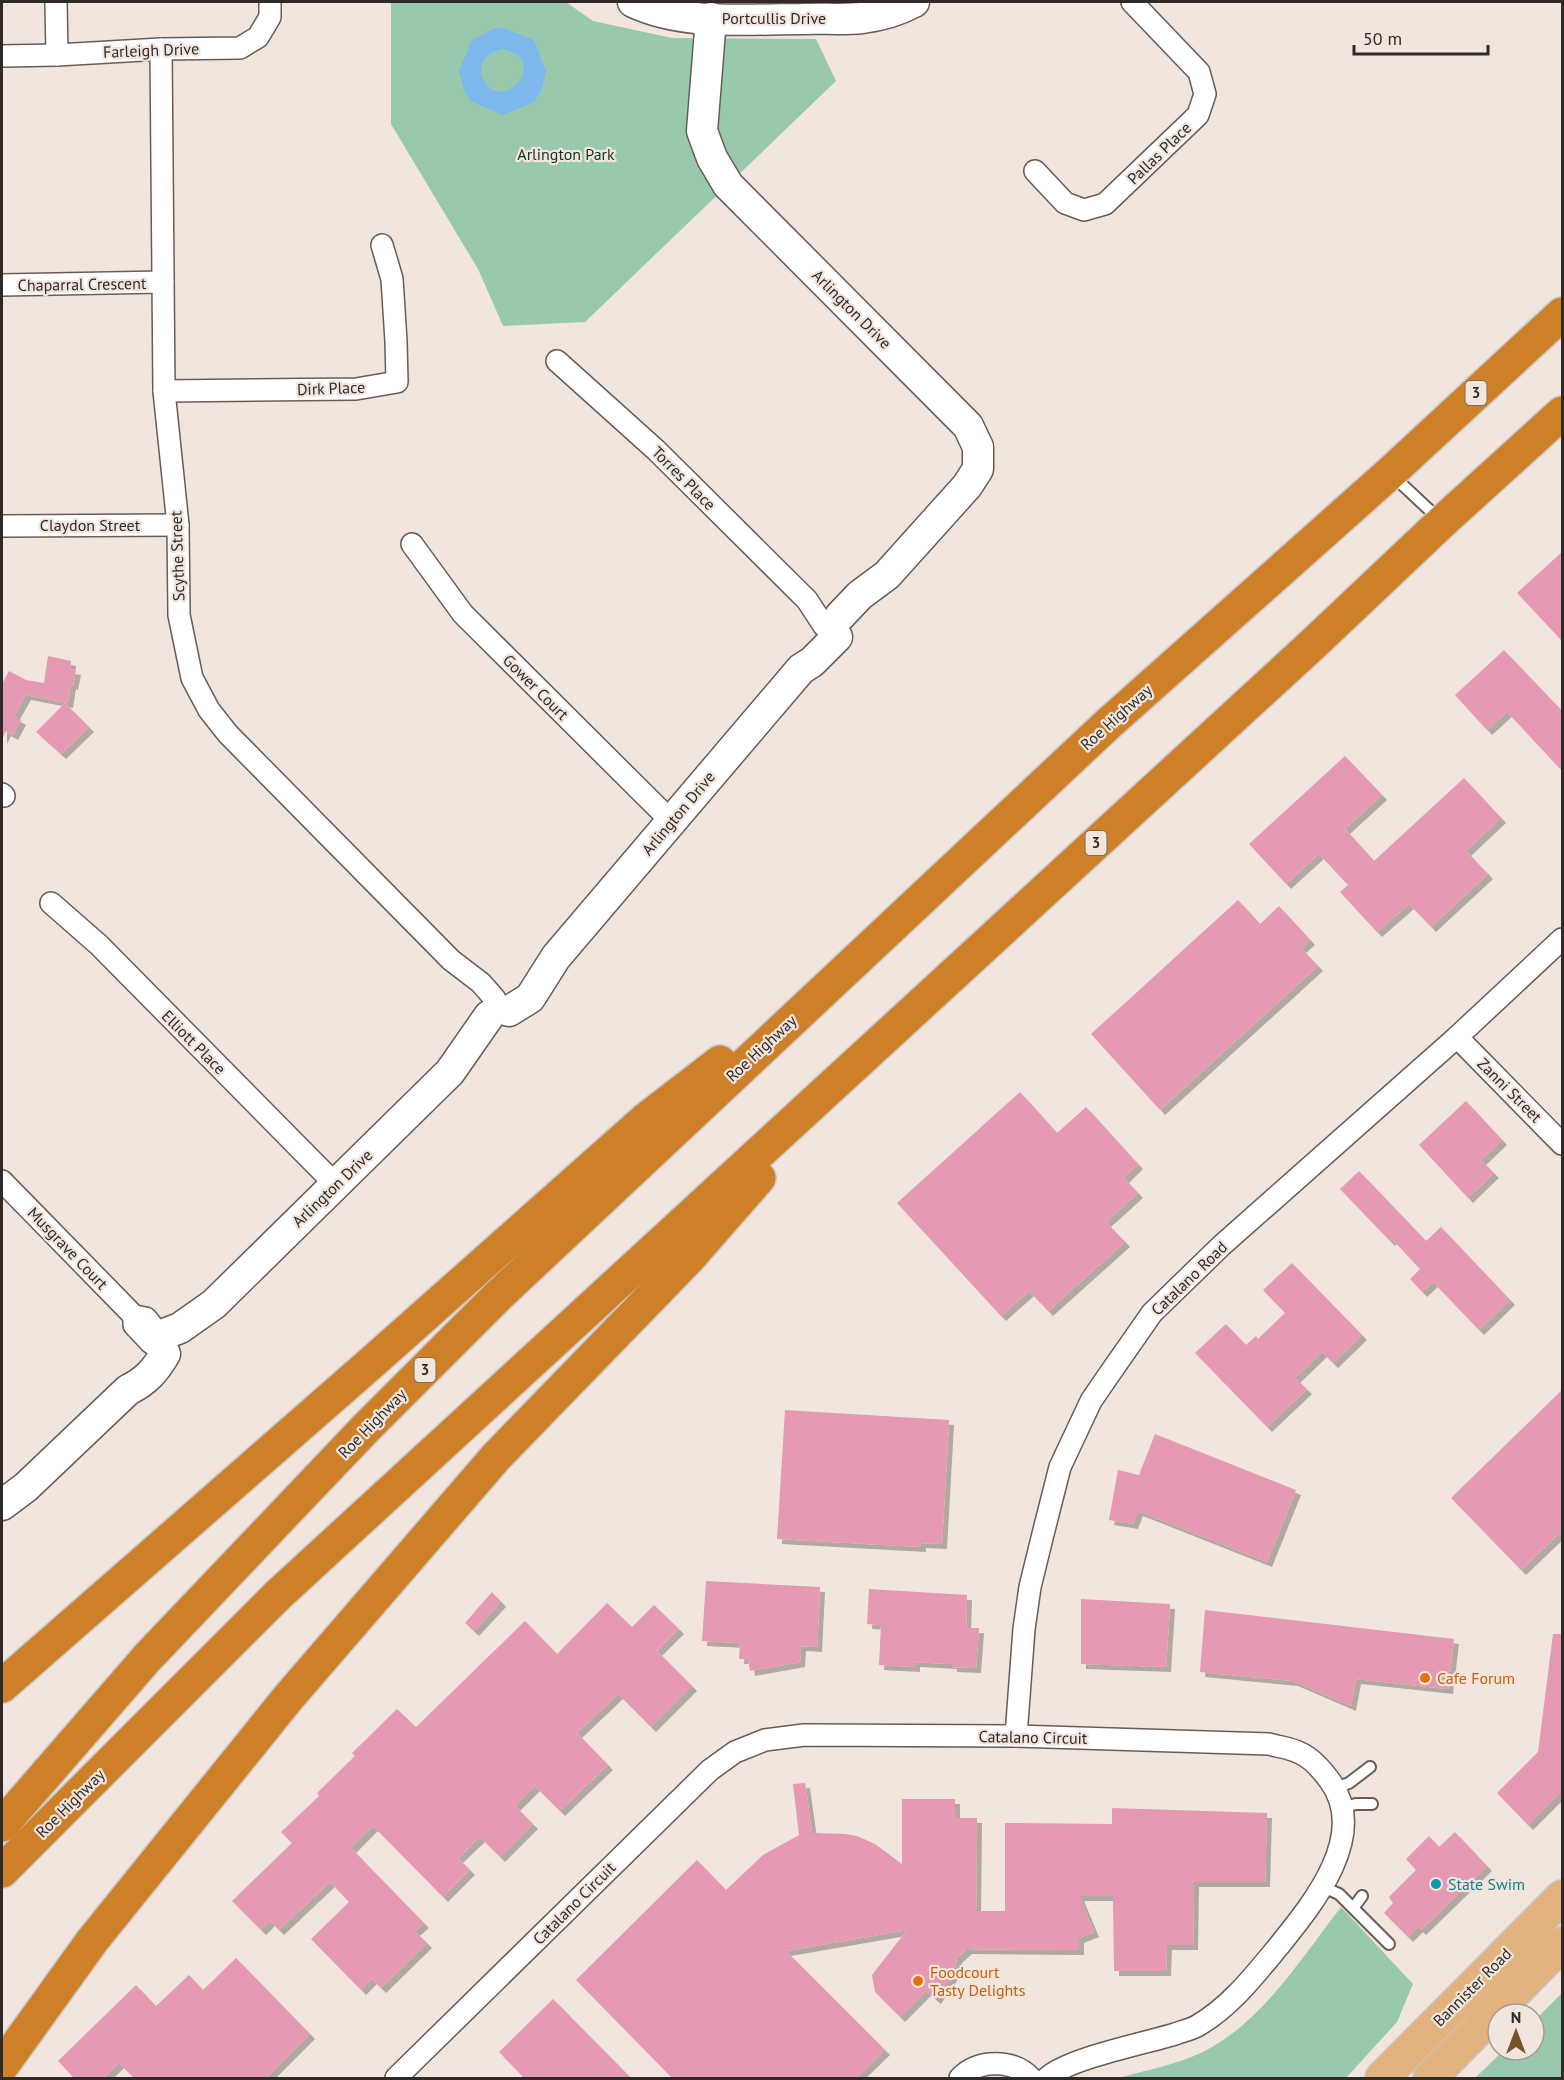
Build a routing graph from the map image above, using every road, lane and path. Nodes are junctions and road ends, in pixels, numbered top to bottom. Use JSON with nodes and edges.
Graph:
{"nodes":[{"id":1,"x":56,"y":2,"type":"edge"},
{"id":2,"x":270,"y":2,"type":"edge"},
{"id":3,"x":633,"y":2,"type":"edge"},
{"id":4,"x":914,"y":2,"type":"edge"},
{"id":5,"x":1132,"y":2,"type":"edge"},
{"id":6,"x":711,"y":18,"type":"junction"},
{"id":7,"x":161,"y":49,"type":"junction"},
{"id":8,"x":57,"y":55,"type":"junction"},
{"id":9,"x":2,"y":56,"type":"edge"},
{"id":10,"x":1035,"y":171,"type":"dead end"},
{"id":11,"x":382,"y":245,"type":"dead end"},
{"id":12,"x":162,"y":282,"type":"junction"},
{"id":13,"x":2,"y":285,"type":"edge"},
{"id":14,"x":1563,"y":314,"type":"edge"},
{"id":15,"x":557,"y":361,"type":"dead end"},
{"id":16,"x":164,"y":391,"type":"junction"},
{"id":17,"x":1563,"y":412,"type":"edge"},
{"id":18,"x":1390,"y":472,"type":"junction"},
{"id":19,"x":1442,"y":522,"type":"junction"},
{"id":20,"x":178,"y":525,"type":"junction"},
{"id":21,"x":2,"y":526,"type":"edge"},
{"id":22,"x":412,"y":544,"type":"dead end"},
{"id":23,"x":830,"y":622,"type":"junction"},
{"id":24,"x":671,"y":820,"type":"junction"},
{"id":25,"x":51,"y":903,"type":"dead end"},
{"id":26,"x":1563,"y":939,"type":"edge"},
{"id":27,"x":875,"y":941,"type":"junction"},
{"id":28,"x":497,"y":1009,"type":"junction"},
{"id":29,"x":1457,"y":1037,"type":"junction"},
{"id":30,"x":880,"y":1042,"type":"junction"},
{"id":31,"x":1563,"y":1144,"type":"edge"},
{"id":32,"x":2,"y":1180,"type":"edge"},
{"id":33,"x":335,"y":1184,"type":"junction"},
{"id":34,"x":162,"y":1343,"type":"junction"},
{"id":35,"x":2,"y":1505,"type":"edge"},
{"id":36,"x":12,"y":1677,"type":"edge"},
{"id":37,"x":1016,"y":1736,"type":"junction"},
{"id":38,"x":1370,"y":1767,"type":"dead end"},
{"id":39,"x":1335,"y":1788,"type":"junction"},
{"id":40,"x":1372,"y":1804,"type":"dead end"},
{"id":41,"x":1341,"y":1808,"type":"junction"},
{"id":42,"x":2,"y":1825,"type":"edge"},
{"id":43,"x":2,"y":1871,"type":"edge"},
{"id":44,"x":1323,"y":1887,"type":"junction"},
{"id":45,"x":1362,"y":1896,"type":"dead end"},
{"id":46,"x":1563,"y":1897,"type":"edge"},
{"id":47,"x":1354,"y":1907,"type":"junction"},
{"id":48,"x":1389,"y":1944,"type":"dead end"},
{"id":49,"x":1563,"y":1944,"type":"edge"},
{"id":50,"x":2,"y":2066,"type":"edge"},
{"id":51,"x":396,"y":2079,"type":"edge"},
{"id":52,"x":960,"y":2079,"type":"edge"},
{"id":53,"x":1031,"y":2079,"type":"edge"},
{"id":54,"x":1047,"y":2079,"type":"edge"},
{"id":55,"x":1382,"y":2079,"type":"edge"},
{"id":56,"x":1430,"y":2079,"type":"edge"}],
"edges":[{"from":1,"to":8,"type":"street"},
{"from":2,"to":7,"type":"street","name":"Farleigh Drive"},
{"from":3,"to":6,"type":"street","name":"Portcullis Drive"},
{"from":4,"to":6,"type":"street","name":"Portcullis Drive"},
{"from":5,"to":10,"type":"street","name":"Pallas Place"},
{"from":6,"to":23,"type":"street","name":"Arlington Drive"},
{"from":7,"to":8,"type":"street","name":"Farleigh Drive"},
{"from":7,"to":12,"type":"street","name":"Scythe Street"},
{"from":8,"to":9,"type":"street","name":"Farleigh Drive"},
{"from":11,"to":16,"type":"street","name":"Dirk Place"},
{"from":12,"to":13,"type":"street","name":"Chaparral Crescent"},
{"from":12,"to":16,"type":"street","name":"Scythe Street"},
{"from":14,"to":18,"type":"highway","name":"Roe Highway","number":"3"},
{"from":15,"to":23,"type":"street","name":"Torres Place"},
{"from":16,"to":20,"type":"street","name":"Scythe Street"},
{"from":17,"to":19,"type":"highway","name":"Roe Highway","number":"3"},
{"from":18,"to":19,"type":"lane"},
{"from":18,"to":27,"type":"highway","name":"Roe Highway","number":"3"},
{"from":19,"to":30,"type":"highway","name":"Roe Highway","number":"3"},
{"from":20,"to":21,"type":"street","name":"Claydon Street"},
{"from":20,"to":28,"type":"street","name":"Scythe Street"},
{"from":22,"to":24,"type":"street","name":"Gower Court"},
{"from":23,"to":24,"type":"street","name":"Arlington Drive"},
{"from":24,"to":28,"type":"street","name":"Arlington Drive"},
{"from":25,"to":33,"type":"street","name":"Elliott Place"},
{"from":26,"to":29,"type":"street","name":"Catalano Road"},
{"from":27,"to":36,"type":"highway"},
{"from":27,"to":42,"type":"highway","name":"Roe Highway","number":"3"},
{"from":28,"to":33,"type":"street","name":"Arlington Drive"},
{"from":29,"to":31,"type":"street","name":"Zanni Street"},
{"from":29,"to":37,"type":"street","name":"Catalano Road"},
{"from":30,"to":43,"type":"highway","name":"Roe Highway","number":"3"},
{"from":30,"to":50,"type":"highway"},
{"from":32,"to":34,"type":"street","name":"Musgrave Court"},
{"from":33,"to":34,"type":"street","name":"Arlington Drive"},
{"from":34,"to":35,"type":"street","name":"Arlington Drive"},
{"from":37,"to":39,"type":"street","name":"Catalano Circuit"},
{"from":37,"to":51,"type":"street","name":"Catalano Circuit"},
{"from":38,"to":39,"type":"lane"},
{"from":39,"to":41,"type":"street","name":"Catalano Circuit"},
{"from":40,"to":41,"type":"lane"},
{"from":41,"to":44,"type":"street","name":"Catalano Circuit"},
{"from":44,"to":47,"type":"lane"},
{"from":44,"to":54,"type":"street","name":"Catalano Circuit"},
{"from":45,"to":47,"type":"lane"},
{"from":46,"to":55,"type":"main road","name":"Bannister Road"},
{"from":47,"to":48,"type":"lane"},
{"from":49,"to":56,"type":"main road","name":"Bannister Road"},
{"from":52,"to":53,"type":"street"}]}
